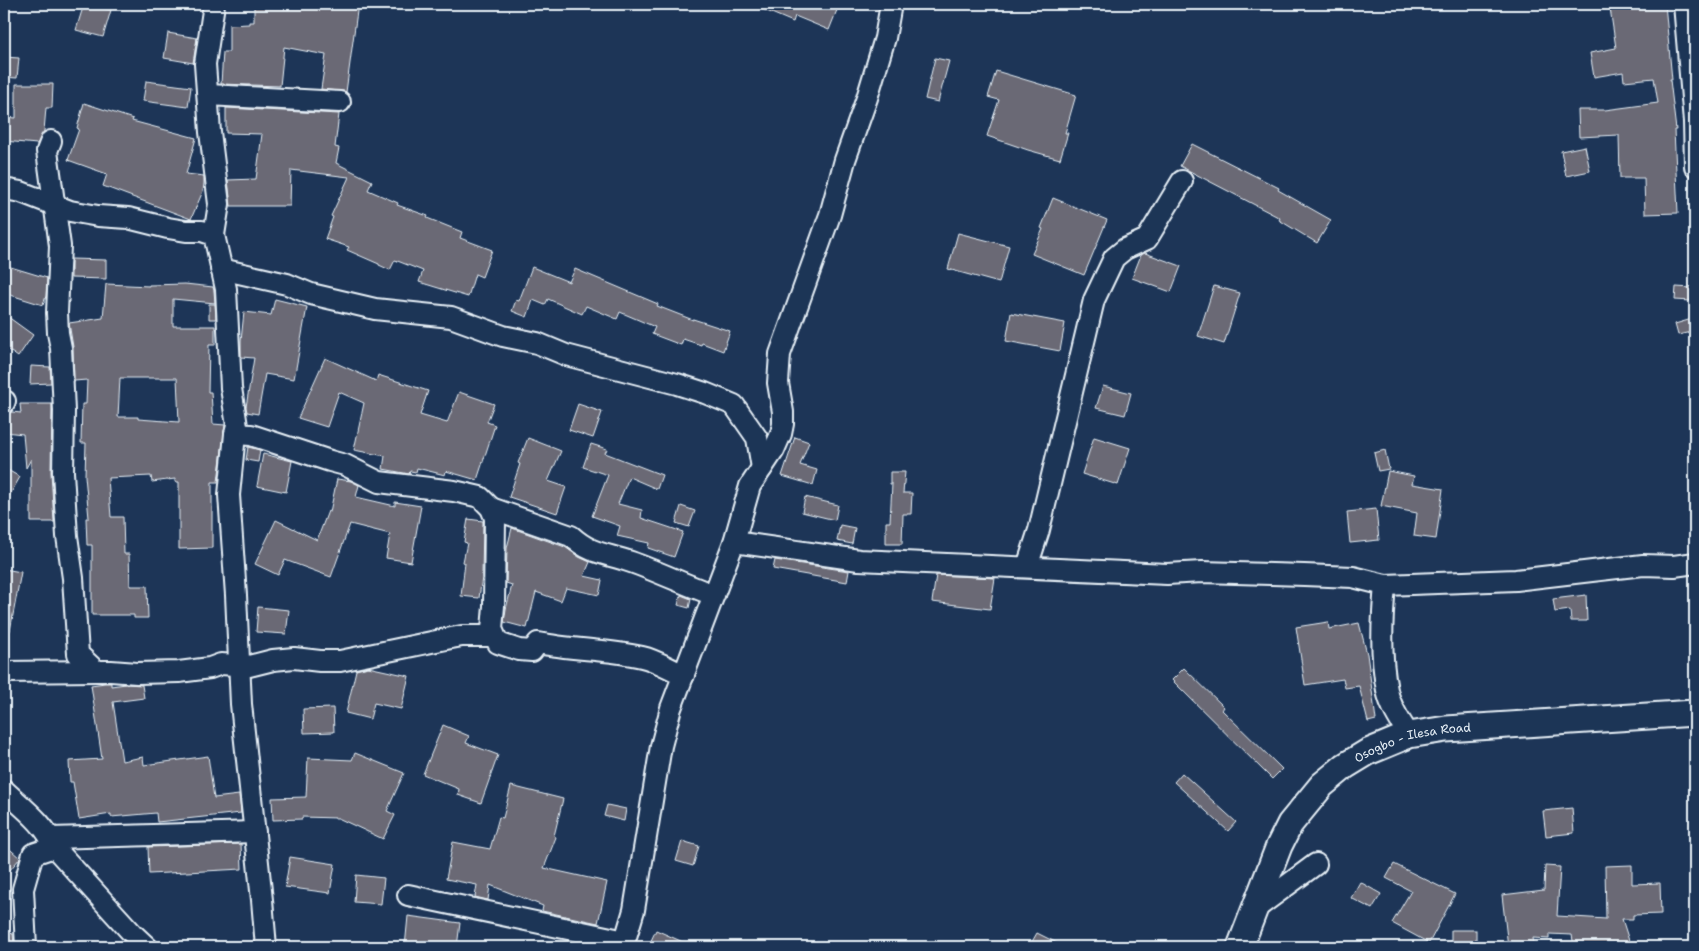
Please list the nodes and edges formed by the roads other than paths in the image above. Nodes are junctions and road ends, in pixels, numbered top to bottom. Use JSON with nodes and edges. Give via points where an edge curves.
{"nodes":[{"id":1,"x":214,"y":4,"type":"edge"},
{"id":2,"x":891,"y":4,"type":"edge"},
{"id":3,"x":1684,"y":4,"type":"edge"},
{"id":4,"x":208,"y":95,"type":"junction"},
{"id":5,"x":340,"y":102,"type":"dead end"},
{"id":6,"x":52,"y":141,"type":"dead end"},
{"id":7,"x":1695,"y":166,"type":"edge"},
{"id":8,"x":1182,"y":181,"type":"dead end"},
{"id":9,"x":4,"y":189,"type":"edge"},
{"id":10,"x":55,"y":204,"type":"junction"},
{"id":11,"x":214,"y":235,"type":"junction"},
{"id":12,"x":221,"y":268,"type":"junction"},
{"id":13,"x":235,"y":434,"type":"junction"},
{"id":14,"x":762,"y":468,"type":"junction"},
{"id":15,"x":492,"y":508,"type":"junction"},
{"id":16,"x":734,"y":542,"type":"junction"},
{"id":17,"x":1695,"y":563,"type":"edge"},
{"id":18,"x":1027,"y":567,"type":"junction"},
{"id":19,"x":1385,"y":584,"type":"junction"},
{"id":20,"x":714,"y":595,"type":"junction"},
{"id":21,"x":494,"y":636,"type":"junction"},
{"id":22,"x":239,"y":665,"type":"junction"},
{"id":23,"x":96,"y":671,"type":"junction"},
{"id":24,"x":4,"y":672,"type":"edge"},
{"id":25,"x":684,"y":675,"type":"junction"},
{"id":26,"x":1695,"y":713,"type":"edge"},
{"id":27,"x":1409,"y":735,"type":"junction"},
{"id":28,"x":4,"y":790,"type":"edge"},
{"id":29,"x":255,"y":832,"type":"junction"},
{"id":30,"x":53,"y":842,"type":"junction"},
{"id":31,"x":1316,"y":864,"type":"dead end"},
{"id":32,"x":408,"y":895,"type":"dead end"},
{"id":33,"x":1255,"y":909,"type":"junction"},
{"id":34,"x":624,"y":944,"type":"edge"},
{"id":35,"x":26,"y":947,"type":"edge"},
{"id":36,"x":147,"y":947,"type":"edge"},
{"id":37,"x":266,"y":947,"type":"edge"},
{"id":38,"x":1240,"y":947,"type":"edge"}],
"edges":[{"from":1,"to":4,"type":"street","via":[[205,64]]},
{"from":2,"to":14,"type":"street","via":[[885,38],[830,215],[780,354],[778,384],[783,424],[774,450]]},
{"from":3,"to":7,"type":"street"},
{"from":4,"to":5,"type":"street"},
{"from":4,"to":11,"type":"street","via":[[219,204]]},
{"from":6,"to":10,"type":"street","via":[[48,151]]},
{"from":8,"to":18,"type":"street","via":[[1147,239],[1114,258],[1094,300],[1039,530]]},
{"from":9,"to":10,"type":"street"},
{"from":10,"to":11,"type":"street","via":[[98,216],[128,218]]},
{"from":10,"to":23,"type":"street","via":[[60,246],[57,313],[64,411],[63,472],[76,639],[78,654]]},
{"from":11,"to":12,"type":"street"},
{"from":12,"to":13,"type":"street","via":[[226,289],[230,373],[238,426]]},
{"from":12,"to":14,"type":"street","via":[[287,284],[310,294],[375,308],[450,317],[566,355],[678,384],[734,405],[757,438]]},
{"from":13,"to":15,"type":"street","via":[[252,435],[345,465],[379,482],[480,497]]},
{"from":13,"to":22,"type":"street","via":[[229,495]]},
{"from":14,"to":16,"type":"street","via":[[750,486]]},
{"from":15,"to":20,"type":"street","via":[[571,536],[595,553],[630,562]]},
{"from":15,"to":21,"type":"street","via":[[495,518]]},
{"from":16,"to":18,"type":"street","via":[[859,560]]},
{"from":16,"to":20,"type":"street"},
{"from":17,"to":19,"type":"street","via":[[1643,565],[1516,580]]},
{"from":18,"to":19,"type":"street","via":[[1167,574],[1304,574],[1353,577]]},
{"from":19,"to":27,"type":"street","via":[[1381,633],[1387,691]]},
{"from":20,"to":25,"type":"street"},
{"from":21,"to":22,"type":"street","via":[[462,636],[340,661],[294,658]]},
{"from":21,"to":25,"type":"street","via":[[498,643],[519,650],[532,650],[538,643],[644,657]]},
{"from":22,"to":23,"type":"street","via":[[220,664],[179,672]]},
{"from":22,"to":29,"type":"street"},
{"from":23,"to":24,"type":"street"},
{"from":25,"to":34,"type":"street","via":[[661,746],[636,901]]},
{"from":26,"to":27,"type":"main road","name":"Osogbo - Ilesa Road","via":[[1446,729]]},
{"from":27,"to":33,"type":"main road","name":"Osogbo - Ilesa Road","via":[[1368,752],[1322,785],[1290,824]]},
{"from":28,"to":30,"type":"street"},
{"from":29,"to":30,"type":"street"},
{"from":29,"to":37,"type":"street"},
{"from":30,"to":35,"type":"street","via":[[33,854],[23,889]]},
{"from":30,"to":36,"type":"street"},
{"from":31,"to":33,"type":"street"},
{"from":32,"to":34,"type":"street"},
{"from":33,"to":38,"type":"main road","name":"Osogbo - Ilesa Road"}]}
